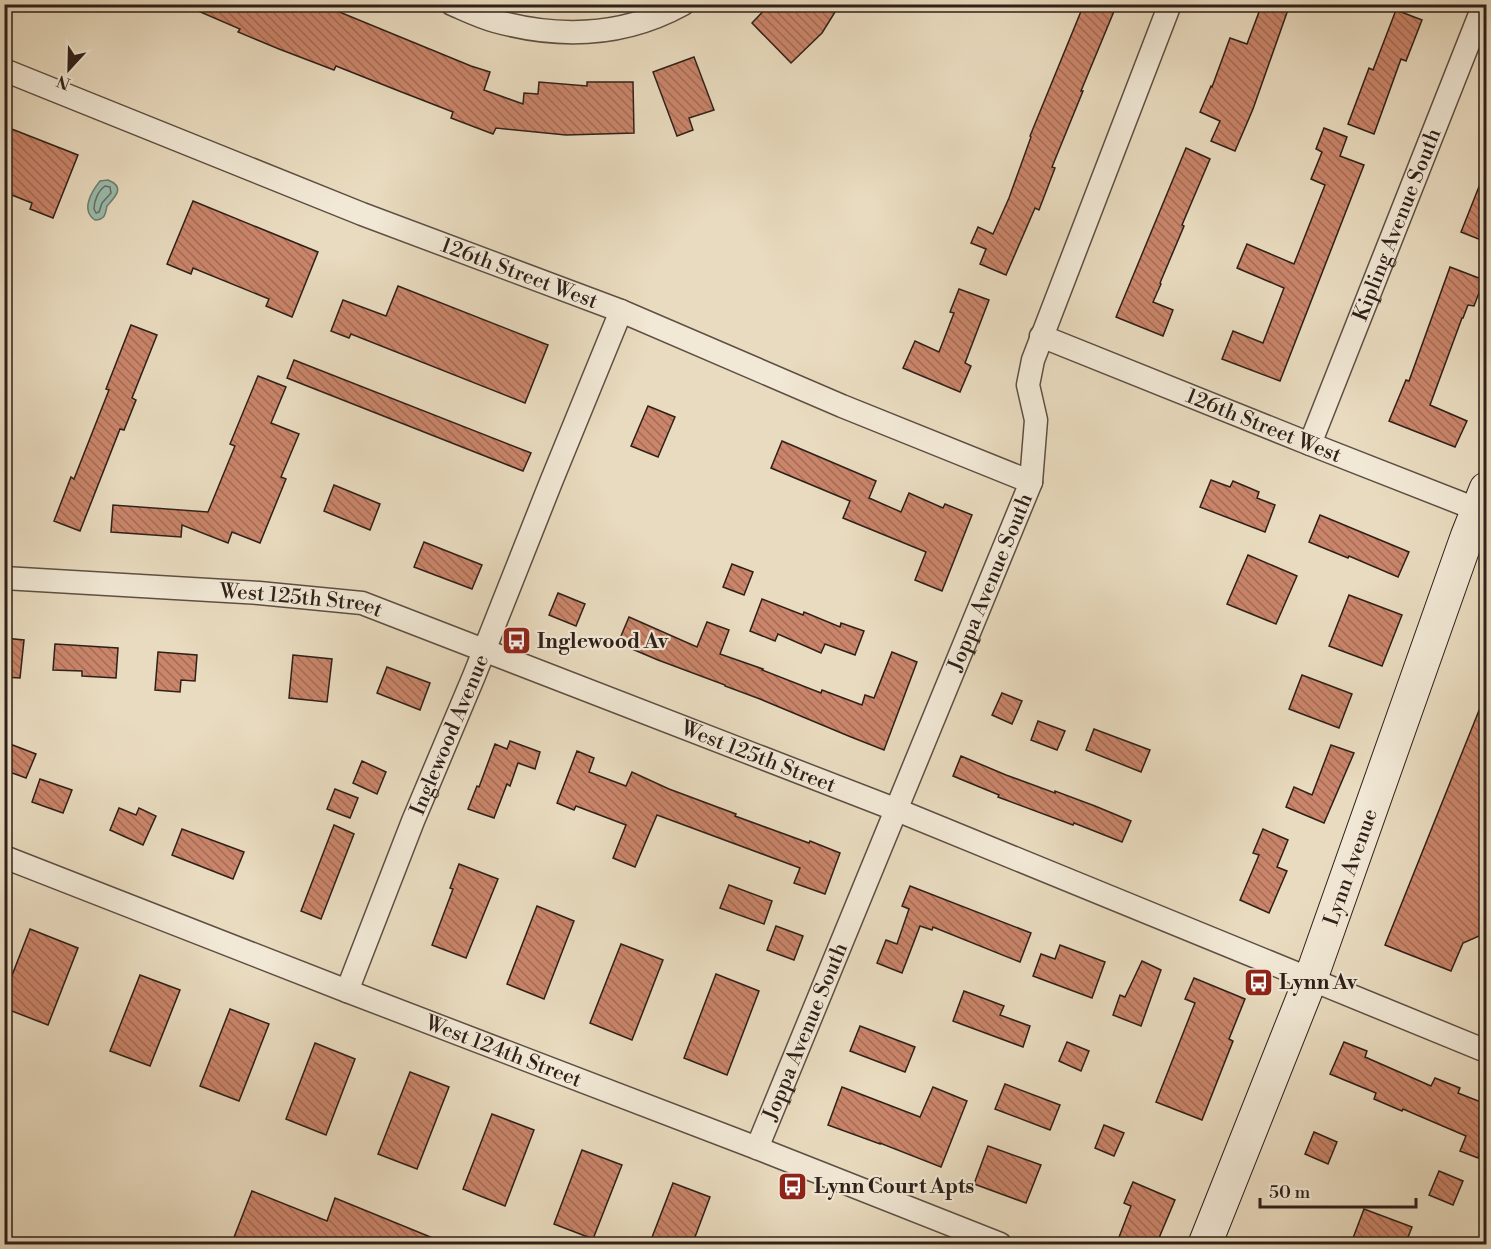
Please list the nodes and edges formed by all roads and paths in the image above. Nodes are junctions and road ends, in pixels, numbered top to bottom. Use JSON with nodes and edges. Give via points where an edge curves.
{"nodes":[{"id":1,"x":452,"y":4,"type":"edge"},
{"id":2,"x":683,"y":4,"type":"edge"},
{"id":3,"x":1170,"y":4,"type":"edge"},
{"id":4,"x":1484,"y":4,"type":"edge"},
{"id":5,"x":4,"y":70,"type":"edge"},
{"id":6,"x":621,"y":311,"type":"junction"},
{"id":7,"x":1041,"y":336,"type":"junction"},
{"id":8,"x":1310,"y":444,"type":"junction"},
{"id":9,"x":1031,"y":482,"type":"junction"},
{"id":10,"x":1484,"y":504,"type":"edge"},
{"id":11,"x":4,"y":579,"type":"edge"},
{"id":12,"x":484,"y":650,"type":"junction"},
{"id":13,"x":897,"y":810,"type":"junction"},
{"id":14,"x":4,"y":857,"type":"edge"},
{"id":15,"x":1311,"y":978,"type":"junction"},
{"id":16,"x":347,"y":991,"type":"junction"},
{"id":17,"x":1486,"y":1051,"type":"edge"},
{"id":18,"x":758,"y":1148,"type":"junction"},
{"id":19,"x":1000,"y":1245,"type":"edge"},
{"id":20,"x":1205,"y":1245,"type":"edge"}],
"edges":[{"from":1,"to":2,"type":"street","via":[[492,21],[568,33],[639,23]]},
{"from":3,"to":7,"type":"street","name":"Joppa Avenue South"},
{"from":4,"to":8,"type":"street","name":"Kipling Avenue South"},
{"from":5,"to":6,"type":"street","name":"126th Street West","via":[[362,214]]},
{"from":6,"to":9,"type":"street","name":"126th Street West"},
{"from":6,"to":12,"type":"street","name":"Inglewood Avenue"},
{"from":7,"to":8,"type":"street","name":"126th Street West"},
{"from":7,"to":9,"type":"street","name":"Joppa Avenue South","via":[[1028,385],[1036,420]]},
{"from":8,"to":10,"type":"street","name":"126th Street West"},
{"from":9,"to":13,"type":"street","name":"Joppa Avenue South"},
{"from":10,"to":15,"type":"main road","name":"Lynn Avenue","via":[[1467,537]]},
{"from":11,"to":12,"type":"street","name":"West 125th Street","via":[[259,593],[362,603]]},
{"from":12,"to":13,"type":"street","name":"West 125th Street"},
{"from":12,"to":16,"type":"street","name":"Inglewood Avenue"},
{"from":13,"to":15,"type":"street","name":"West 125th Street"},
{"from":13,"to":18,"type":"street","name":"Joppa Avenue South"},
{"from":14,"to":16,"type":"street","name":"West 124th Street"},
{"from":15,"to":17,"type":"street","name":"West 125th Street"},
{"from":15,"to":20,"type":"main road","name":"Lynn Avenue"},
{"from":16,"to":18,"type":"street","name":"West 124th Street"},
{"from":18,"to":19,"type":"street","name":"West 124th Street"}]}
